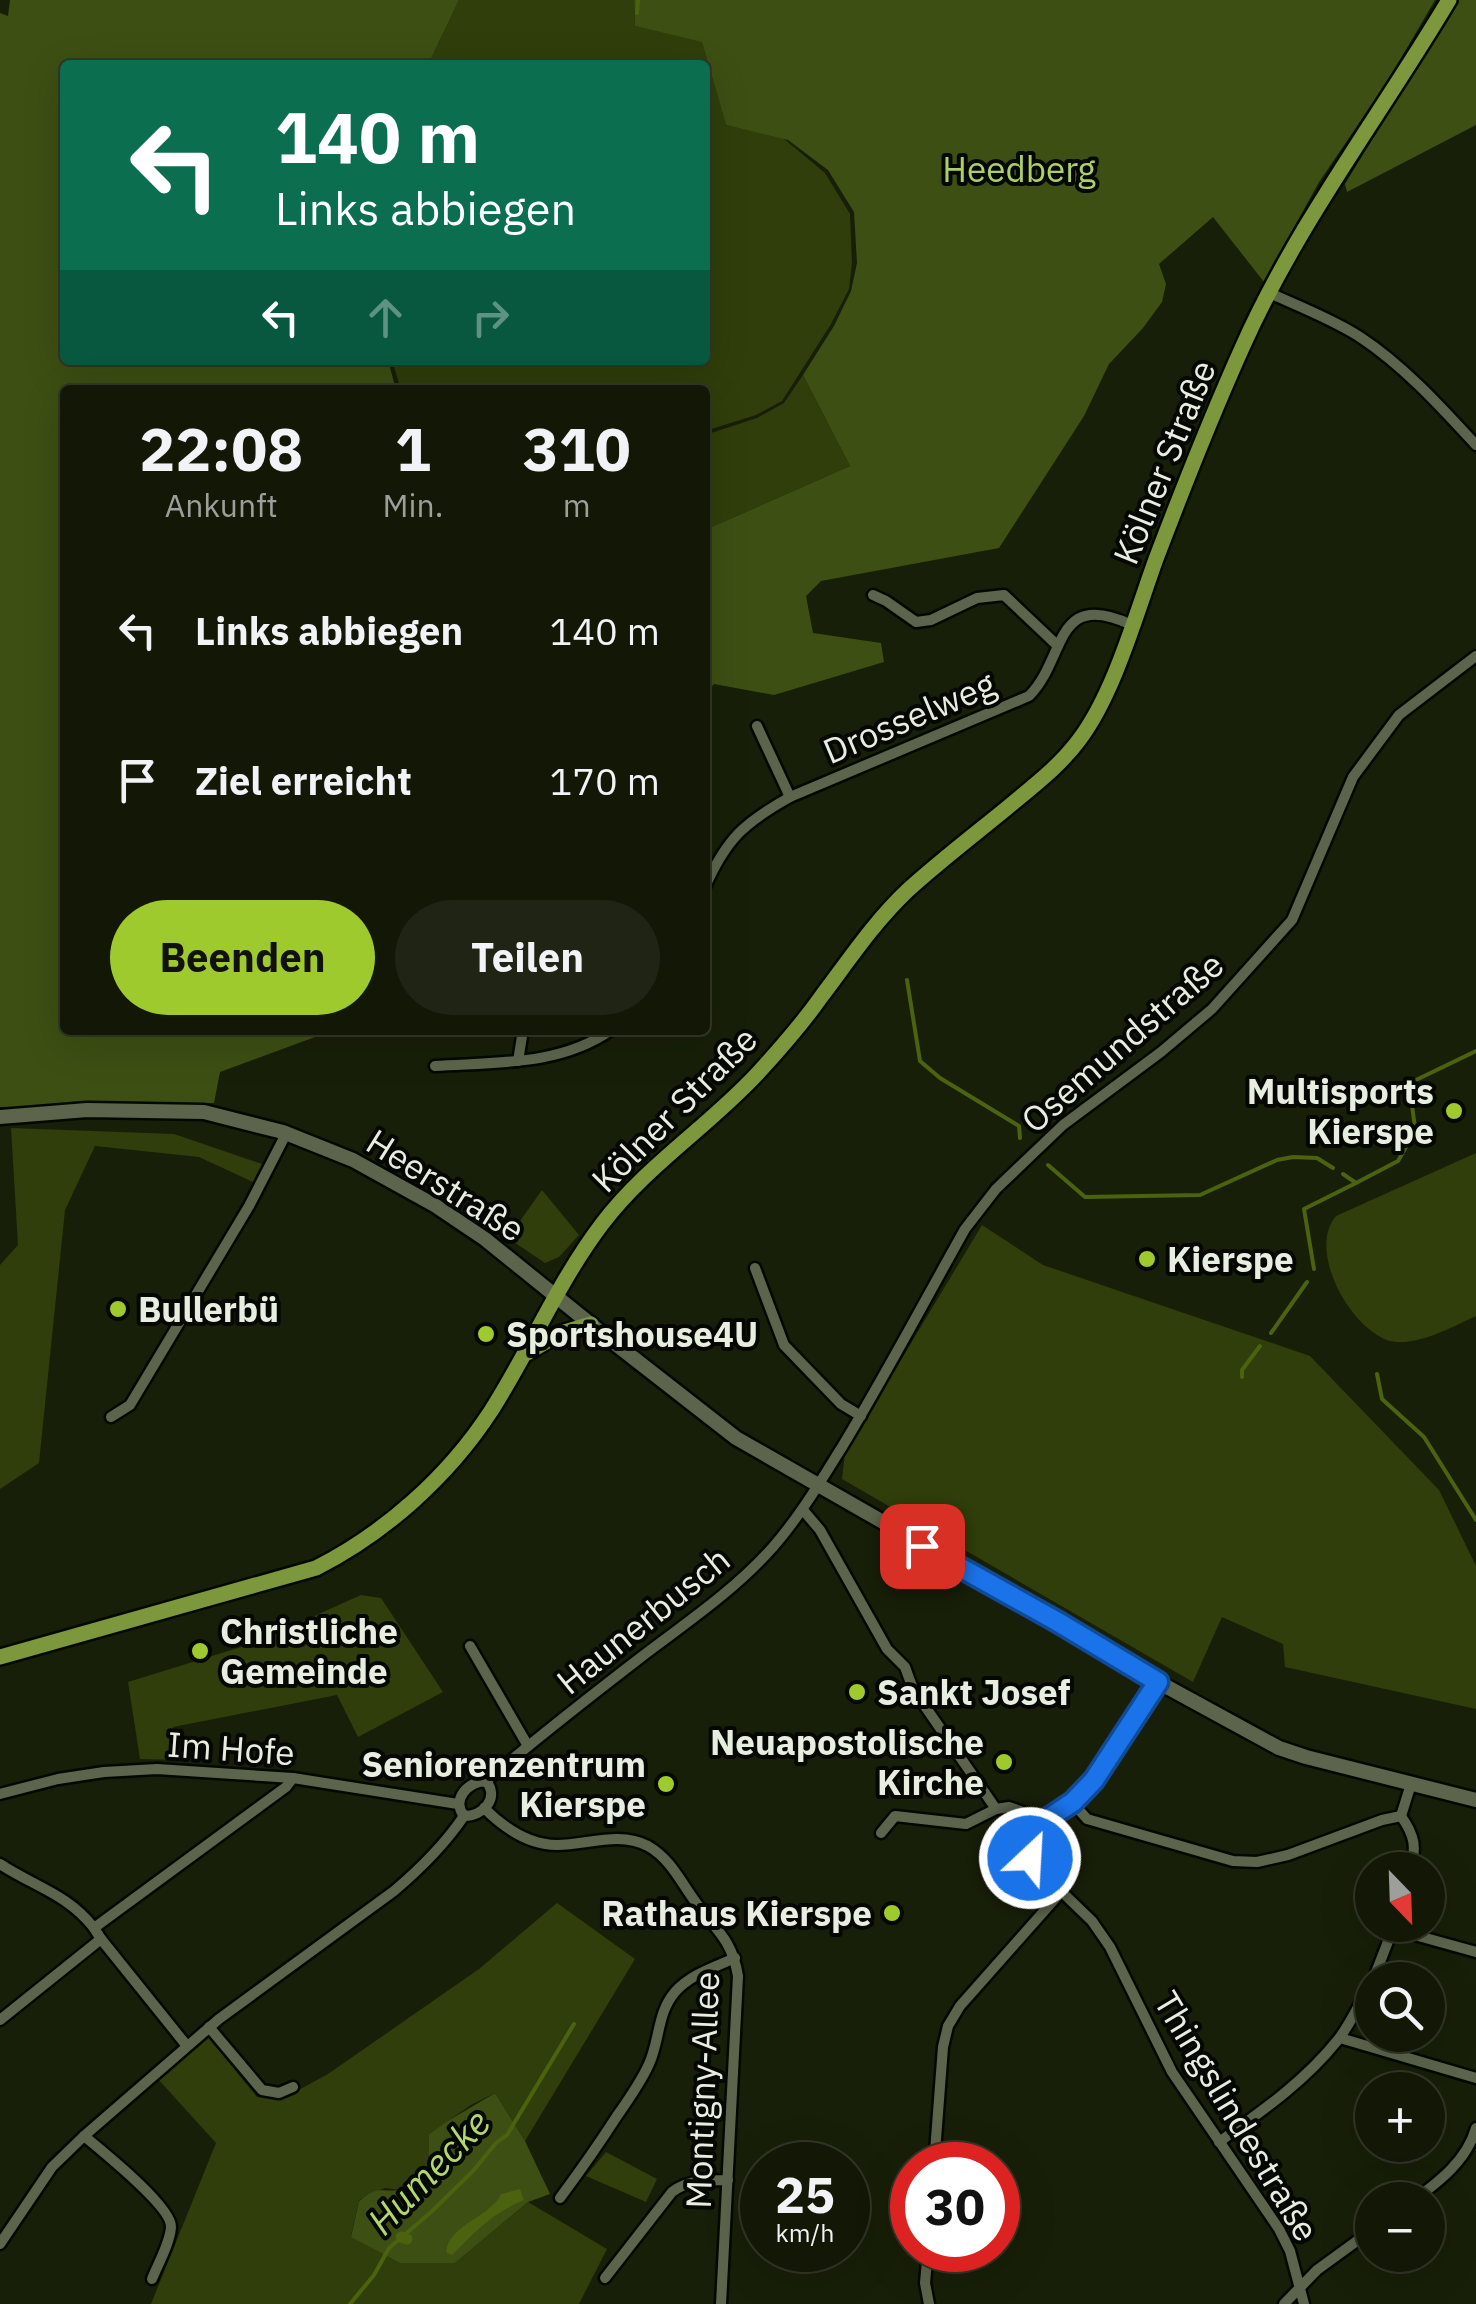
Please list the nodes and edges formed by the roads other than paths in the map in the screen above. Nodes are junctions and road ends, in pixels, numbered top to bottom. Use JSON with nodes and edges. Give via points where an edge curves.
{"nodes":[{"id":1,"x":1449,"y":0,"type":"edge"},
{"id":2,"x":1268,"y":292,"type":"junction"},
{"id":3,"x":1475,"y":443,"type":"edge"},
{"id":4,"x":873,"y":596,"type":"dead end"},
{"id":5,"x":1132,"y":625,"type":"junction"},
{"id":6,"x":1058,"y":646,"type":"junction"},
{"id":7,"x":1476,"y":656,"type":"edge"},
{"id":8,"x":757,"y":726,"type":"dead end"},
{"id":9,"x":790,"y":797,"type":"junction"},
{"id":10,"x":710,"y":852,"type":"edge"},
{"id":11,"x":720,"y":855,"type":"junction"},
{"id":12,"x":710,"y":876,"type":"edge"},
{"id":13,"x":522,"y":1035,"type":"edge"},
{"id":14,"x":602,"y":1035,"type":"edge"},
{"id":15,"x":518,"y":1061,"type":"junction"},
{"id":16,"x":435,"y":1066,"type":"dead end"},
{"id":17,"x":0,"y":1117,"type":"edge"},
{"id":18,"x":286,"y":1134,"type":"junction"},
{"id":19,"x":754,"y":1268,"type":"dead end"},
{"id":20,"x":557,"y":1296,"type":"junction"},
{"id":21,"x":591,"y":1324,"type":"junction"},
{"id":22,"x":524,"y":1354,"type":"junction"},
{"id":23,"x":111,"y":1416,"type":"dead end"},
{"id":24,"x":860,"y":1416,"type":"junction"},
{"id":25,"x":818,"y":1486,"type":"junction"},
{"id":26,"x":804,"y":1510,"type":"junction"},
{"id":27,"x":470,"y":1646,"type":"dead end"},
{"id":28,"x":0,"y":1657,"type":"edge"},
{"id":29,"x":1158,"y":1682,"type":"junction"},
{"id":30,"x":528,"y":1746,"type":"junction"},
{"id":31,"x":293,"y":1778,"type":"junction"},
{"id":32,"x":486,"y":1781,"type":"junction"},
{"id":33,"x":1411,"y":1784,"type":"junction"},
{"id":34,"x":0,"y":1794,"type":"edge"},
{"id":35,"x":1476,"y":1800,"type":"edge"},
{"id":36,"x":1073,"y":1802,"type":"junction"},
{"id":37,"x":458,"y":1804,"type":"junction"},
{"id":38,"x":484,"y":1808,"type":"junction"},
{"id":39,"x":996,"y":1809,"type":"junction"},
{"id":40,"x":464,"y":1816,"type":"junction"},
{"id":41,"x":1402,"y":1816,"type":"junction"},
{"id":42,"x":1037,"y":1825,"type":"junction"},
{"id":43,"x":881,"y":1833,"type":"dead end"},
{"id":44,"x":1414,"y":1852,"type":"edge"},
{"id":45,"x":0,"y":1864,"type":"edge"},
{"id":46,"x":1061,"y":1892,"type":"junction"},
{"id":47,"x":98,"y":1934,"type":"junction"},
{"id":48,"x":1443,"y":1942,"type":"edge"},
{"id":49,"x":1476,"y":1952,"type":"edge"},
{"id":50,"x":735,"y":1958,"type":"junction"},
{"id":51,"x":1355,"y":2012,"type":"edge"},
{"id":52,"x":0,"y":2020,"type":"edge"},
{"id":53,"x":208,"y":2028,"type":"junction"},
{"id":54,"x":1340,"y":2038,"type":"junction"},
{"id":55,"x":188,"y":2046,"type":"junction"},
{"id":56,"x":1476,"y":2078,"type":"edge"},
{"id":57,"x":293,"y":2087,"type":"dead end"},
{"id":58,"x":1476,"y":2128,"type":"edge"},
{"id":59,"x":84,"y":2136,"type":"junction"},
{"id":60,"x":936,"y":2142,"type":"edge"},
{"id":61,"x":1220,"y":2142,"type":"junction"},
{"id":62,"x":728,"y":2180,"type":"junction"},
{"id":63,"x":1436,"y":2182,"type":"edge"},
{"id":64,"x":560,"y":2198,"type":"dead end"},
{"id":65,"x":1355,"y":2243,"type":"edge"},
{"id":66,"x":0,"y":2244,"type":"edge"},
{"id":67,"x":927,"y":2272,"type":"edge"},
{"id":68,"x":606,"y":2278,"type":"dead end"},
{"id":69,"x":152,"y":2279,"type":"dead end"},
{"id":70,"x":1300,"y":2287,"type":"junction"},
{"id":71,"x":721,"y":2304,"type":"edge"},
{"id":72,"x":929,"y":2304,"type":"edge"},
{"id":73,"x":1284,"y":2304,"type":"edge"},
{"id":74,"x":1304,"y":2304,"type":"edge"}],
"edges":[{"from":1,"to":2,"type":"main road","name":"Kölner Straße"},
{"from":2,"to":3,"type":"street","via":[[1370,344]]},
{"from":2,"to":5,"type":"main road","name":"Kölner Straße","via":[[1202,440]]},
{"from":4,"to":6,"type":"street","via":[[916,622],[1004,595]]},
{"from":5,"to":6,"type":"street","name":"Drosselweg","via":[[1087,615],[1071,624]]},
{"from":5,"to":20,"type":"main road","name":"Kölner Straße","via":[[1081,738],[885,914],[760,1071],[625,1196]]},
{"from":6,"to":9,"type":"street","name":"Drosselweg","via":[[1030,696]]},
{"from":7,"to":24,"type":"street","name":"Osemundstraße","via":[[1389,726],[1353,777],[1292,920],[1228,994],[1063,1125],[996,1189],[965,1229]]},
{"from":8,"to":9,"type":"street"},
{"from":9,"to":11,"type":"street","name":"Drosselweg","via":[[756,816]]},
{"from":10,"to":11,"type":"street"},
{"from":11,"to":12,"type":"street","name":"Drosselweg"},
{"from":13,"to":15,"type":"street"},
{"from":14,"to":15,"type":"street","via":[[573,1050]]},
{"from":15,"to":16,"type":"street"},
{"from":17,"to":18,"type":"main road","name":"Heerstraße","via":[[204,1112]]},
{"from":18,"to":20,"type":"main road","name":"Heerstraße","via":[[352,1160],[436,1206]]},
{"from":18,"to":23,"type":"street","via":[[130,1405]]},
{"from":19,"to":24,"type":"street","via":[[784,1345]]},
{"from":20,"to":21,"type":"main road","name":"Heerstraße"},
{"from":20,"to":22,"type":"main road","name":"Kölner Straße"},
{"from":21,"to":22,"type":"main road"},
{"from":21,"to":25,"type":"main road","name":"Heerstraße","via":[[736,1438]]},
{"from":22,"to":28,"type":"main road","name":"Kölner Straße","via":[[448,1467],[337,1558]]},
{"from":24,"to":25,"type":"street","name":"Osemundstraße"},
{"from":25,"to":26,"type":"street","name":"Haunerbusch"},
{"from":25,"to":29,"type":"main road","name":"Heerstraße"},
{"from":26,"to":30,"type":"street","name":"Haunerbusch","via":[[739,1581]]},
{"from":26,"to":39,"type":"street","via":[[887,1649],[905,1666],[913,1689]]},
{"from":27,"to":30,"type":"street"},
{"from":29,"to":33,"type":"main road","name":"Heerstraße","via":[[1279,1748]]},
{"from":29,"to":36,"type":"street"},
{"from":30,"to":32,"type":"street","name":"Haunerbusch"},
{"from":31,"to":34,"type":"street","name":"Im Hofe","via":[[157,1769],[58,1779]]},
{"from":31,"to":37,"type":"street","name":"Im Hofe"},
{"from":31,"to":47,"type":"street"},
{"from":32,"to":37,"type":"street","via":[[469,1787]]},
{"from":32,"to":38,"type":"street","via":[[492,1794]]},
{"from":33,"to":35,"type":"main road","name":"Heerstraße"},
{"from":33,"to":41,"type":"street"},
{"from":36,"to":41,"type":"street","via":[[1087,1818],[1233,1861],[1288,1854]]},
{"from":36,"to":42,"type":"street"},
{"from":37,"to":40,"type":"street"},
{"from":38,"to":40,"type":"street"},
{"from":38,"to":50,"type":"street","name":"Montigny-Allee","via":[[539,1843],[632,1840],[646,1846],[665,1858]]},
{"from":39,"to":42,"type":"street","via":[[1019,1808]]},
{"from":39,"to":43,"type":"street","via":[[966,1824],[895,1816]]},
{"from":40,"to":53,"type":"street","via":[[394,1891]]},
{"from":41,"to":44,"type":"street"},
{"from":42,"to":46,"type":"street","name":"Thingslindestraße","via":[[1028,1836],[1030,1858]]},
{"from":45,"to":47,"type":"street","via":[[60,1897]]},
{"from":46,"to":60,"type":"street","via":[[948,2026]]},
{"from":46,"to":61,"type":"street","name":"Thingslindestraße","via":[[1110,1947],[1172,2072]]},
{"from":47,"to":52,"type":"street"},
{"from":47,"to":55,"type":"street"},
{"from":48,"to":49,"type":"street"},
{"from":50,"to":62,"type":"street","name":"Montigny-Allee"},
{"from":50,"to":64,"type":"street","via":[[704,1971],[670,1998],[638,2085]]},
{"from":51,"to":54,"type":"street"},
{"from":53,"to":55,"type":"street"},
{"from":53,"to":57,"type":"street","via":[[262,2090]]},
{"from":54,"to":56,"type":"street"},
{"from":54,"to":61,"type":"street","via":[[1288,2092]]},
{"from":55,"to":59,"type":"street"},
{"from":58,"to":63,"type":"street","via":[[1463,2157]]},
{"from":59,"to":66,"type":"street","via":[[52,2167]]},
{"from":59,"to":69,"type":"street","via":[[170,2218],[172,2229]]},
{"from":61,"to":70,"type":"street","name":"Thingslindestraße","via":[[1279,2229]]},
{"from":62,"to":68,"type":"street","via":[[692,2181],[672,2192]]},
{"from":62,"to":71,"type":"street","name":"Montigny-Allee"},
{"from":65,"to":70,"type":"street"},
{"from":67,"to":72,"type":"street"},
{"from":70,"to":73,"type":"street"},
{"from":70,"to":74,"type":"street","name":"Thingslindestraße"}]}
